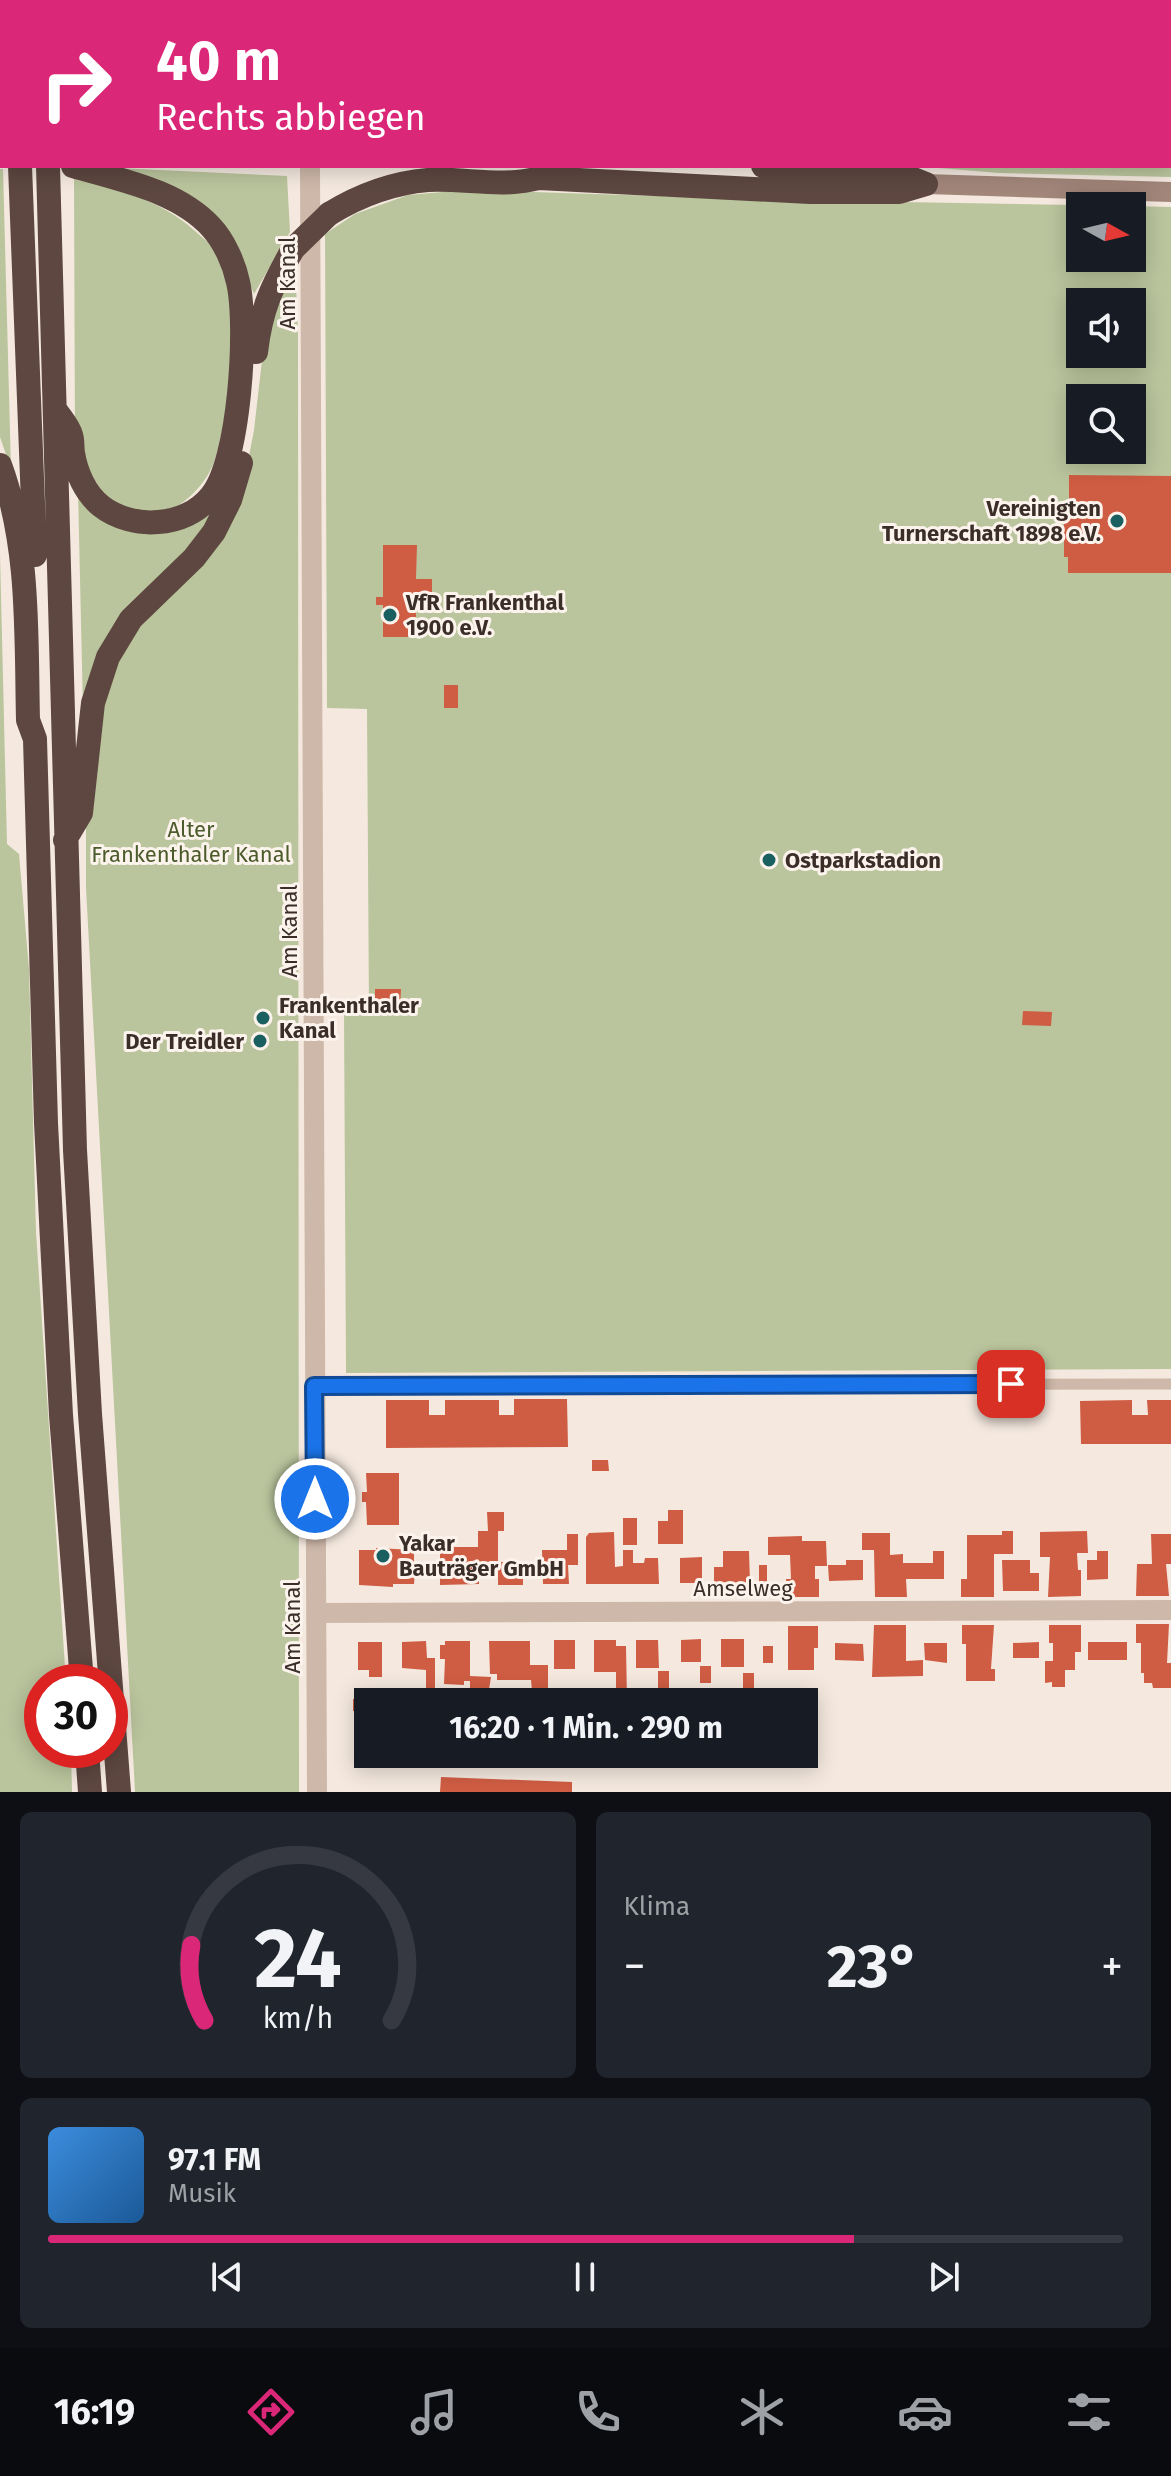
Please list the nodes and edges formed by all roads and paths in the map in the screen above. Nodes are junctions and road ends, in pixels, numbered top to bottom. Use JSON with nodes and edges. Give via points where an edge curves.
{"nodes":[{"id":1,"x":20,"y":168,"type":"edge"},
{"id":2,"x":48,"y":168,"type":"edge"},
{"id":3,"x":80,"y":168,"type":"edge"},
{"id":4,"x":310,"y":168,"type":"edge"},
{"id":5,"x":486,"y":168,"type":"edge"},
{"id":6,"x":802,"y":168,"type":"edge"},
{"id":7,"x":539,"y":178,"type":"junction"},
{"id":8,"x":926,"y":184,"type":"junction"},
{"id":9,"x":1171,"y":192,"type":"edge"},
{"id":10,"x":54,"y":406,"type":"junction"},
{"id":11,"x":0,"y":465,"type":"edge"},
{"id":12,"x":35,"y":739,"type":"junction"},
{"id":13,"x":65,"y":840,"type":"junction"},
{"id":14,"x":1171,"y":1384,"type":"edge"},
{"id":15,"x":311,"y":1386,"type":"junction"},
{"id":16,"x":1171,"y":1610,"type":"edge"},
{"id":17,"x":316,"y":1613,"type":"junction"},
{"id":18,"x":81,"y":1664,"type":"edge"},
{"id":19,"x":88,"y":1768,"type":"edge"},
{"id":20,"x":90,"y":1792,"type":"edge"},
{"id":21,"x":119,"y":1792,"type":"edge"},
{"id":22,"x":317,"y":1792,"type":"edge"}],
"edges":[{"from":1,"to":12,"type":"highway","via":[[41,719]]},
{"from":2,"to":10,"type":"highway"},
{"from":3,"to":10,"type":"highway","via":[[147,188],[181,205],[211,227],[226,250],[238,280],[243,323],[227,465],[213,495],[196,510],[172,521],[124,518],[100,505],[80,481],[71,434]]},
{"from":4,"to":15,"type":"street","name":"Am Kanal"},
{"from":5,"to":7,"type":"highway","via":[[518,170]]},
{"from":6,"to":8,"type":"highway","via":[[899,173]]},
{"from":7,"to":8,"type":"highway","via":[[810,192],[899,192]]},
{"from":7,"to":13,"type":"highway","bridge":true,"via":[[517,184],[429,180],[380,188],[329,214],[293,249],[270,290],[258,329],[247,438],[230,500],[194,558],[131,619],[108,657],[93,703],[81,813]]},
{"from":8,"to":9,"type":"main road"},
{"from":10,"to":13,"type":"highway"},
{"from":11,"to":12,"type":"highway","via":[[23,571],[28,720]]},
{"from":12,"to":18,"type":"highway","via":[[46,1123]]},
{"from":13,"to":21,"type":"highway","via":[[77,1197]]},
{"from":14,"to":15,"type":"lane"},
{"from":15,"to":17,"type":"street","name":"Am Kanal"},
{"from":16,"to":17,"type":"street","name":"Amselweg"},
{"from":17,"to":22,"type":"street","name":"Am Kanal"},
{"from":19,"to":20,"type":"highway"}]}
